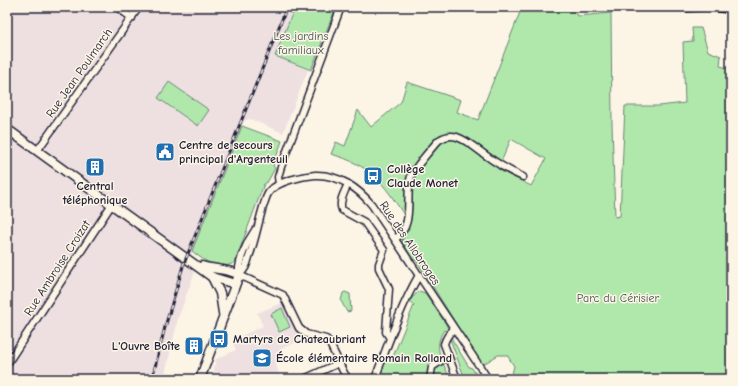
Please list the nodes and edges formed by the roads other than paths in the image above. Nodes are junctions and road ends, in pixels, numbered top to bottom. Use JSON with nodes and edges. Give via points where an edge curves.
{"nodes":[{"id":1,"x":117,"y":7,"type":"edge"},
{"id":2,"x":139,"y":7,"type":"edge"},
{"id":3,"x":341,"y":7,"type":"edge"},
{"id":4,"x":687,"y":8,"type":"dead end"},
{"id":5,"x":731,"y":10,"type":"edge"},
{"id":6,"x":132,"y":18,"type":"junction"},
{"id":7,"x":7,"y":129,"type":"edge"},
{"id":8,"x":37,"y":151,"type":"junction"},
{"id":9,"x":523,"y":177,"type":"dead end"},
{"id":10,"x":279,"y":184,"type":"junction"},
{"id":11,"x":348,"y":184,"type":"junction"},
{"id":12,"x":112,"y":204,"type":"junction"},
{"id":13,"x":395,"y":239,"type":"junction"},
{"id":14,"x":193,"y":263,"type":"junction"},
{"id":15,"x":239,"y":275,"type":"junction"},
{"id":16,"x":419,"y":276,"type":"junction"},
{"id":17,"x":212,"y":277,"type":"junction"},
{"id":18,"x":235,"y":284,"type":"junction"},
{"id":19,"x":224,"y":316,"type":"junction"},
{"id":20,"x":454,"y":329,"type":"junction"},
{"id":21,"x":390,"y":338,"type":"junction"},
{"id":22,"x":448,"y":356,"type":"junction"},
{"id":23,"x":339,"y":363,"type":"junction"},
{"id":24,"x":7,"y":364,"type":"edge"},
{"id":25,"x":200,"y":379,"type":"edge"},
{"id":26,"x":304,"y":379,"type":"edge"},
{"id":27,"x":348,"y":379,"type":"edge"},
{"id":28,"x":375,"y":379,"type":"edge"},
{"id":29,"x":430,"y":379,"type":"edge"},
{"id":30,"x":457,"y":379,"type":"edge"},
{"id":31,"x":488,"y":379,"type":"edge"}],
"edges":[{"from":1,"to":6,"type":"street"},
{"from":2,"to":6,"type":"street","name":"Rue Jean Poulmarch"},
{"from":3,"to":10,"type":"street","via":[[281,167]]},
{"from":4,"to":5,"type":"street","via":[[711,7]]},
{"from":6,"to":8,"type":"street","name":"Rue Jean Poulmarch"},
{"from":7,"to":8,"type":"main road"},
{"from":8,"to":12,"type":"main road"},
{"from":9,"to":13,"type":"street","via":[[462,139],[453,136],[444,138],[436,143],[411,174],[408,216],[403,231]]},
{"from":10,"to":11,"type":"street","name":"Rue des Allobroges","via":[[322,175]]},
{"from":10,"to":15,"type":"street","via":[[269,192],[256,229],[239,264]]},
{"from":11,"to":13,"type":"street","name":"Rue des Allobroges","via":[[369,201]]},
{"from":11,"to":21,"type":"street","via":[[340,206],[342,210],[364,222],[384,250],[379,268],[389,289],[386,332]]},
{"from":12,"to":14,"type":"main road"},
{"from":12,"to":24,"type":"street","name":"Rue Ambroise Croizat"},
{"from":13,"to":16,"type":"street","name":"Rue des Allobroges"},
{"from":14,"to":15,"type":"main road","via":[[210,269],[228,270]]},
{"from":14,"to":17,"type":"main road"},
{"from":15,"to":18,"type":"main road"},
{"from":15,"to":23,"type":"street","via":[[283,295],[299,328],[306,334],[329,342]]},
{"from":16,"to":20,"type":"street","name":"Rue des Allobroges"},
{"from":16,"to":21,"type":"street"},
{"from":17,"to":18,"type":"main road"},
{"from":17,"to":19,"type":"main road","via":[[220,293]]},
{"from":18,"to":19,"type":"main road"},
{"from":19,"to":25,"type":"main road"},
{"from":20,"to":22,"type":"street","via":[[445,339]]},
{"from":20,"to":31,"type":"street","name":"Rue des Allobroges"},
{"from":21,"to":28,"type":"street"},
{"from":22,"to":29,"type":"street","via":[[432,367]]},
{"from":22,"to":30,"type":"street"},
{"from":23,"to":26,"type":"street"},
{"from":23,"to":27,"type":"street"}]}
